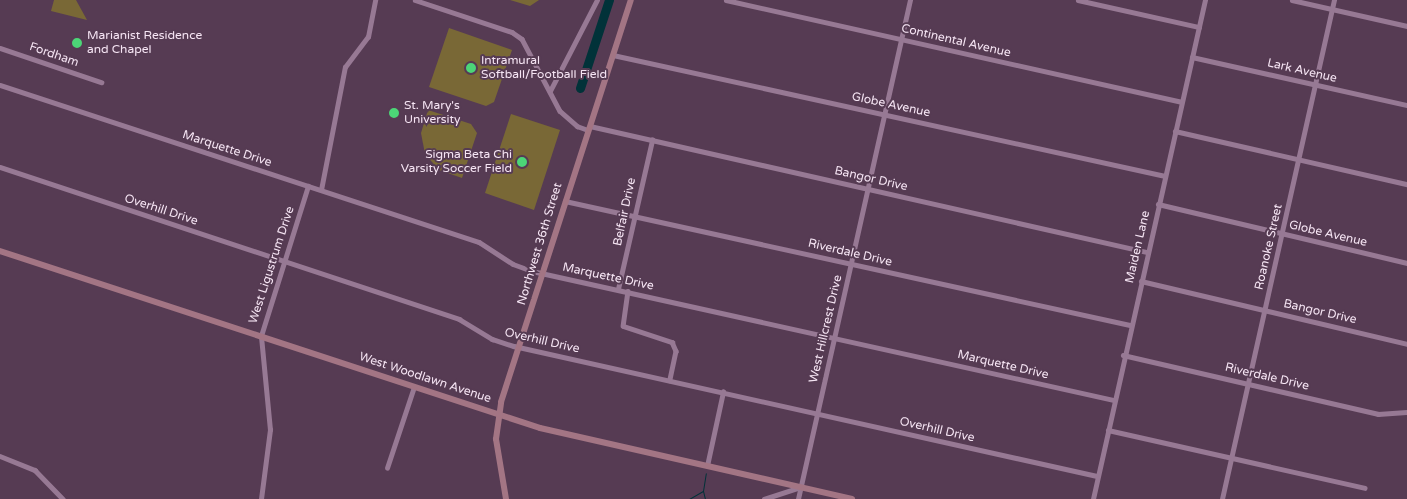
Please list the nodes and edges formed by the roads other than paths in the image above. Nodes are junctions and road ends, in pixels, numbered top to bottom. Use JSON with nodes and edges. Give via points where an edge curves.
{"nodes":[{"id":1,"x":375,"y":0,"type":"edge"},
{"id":2,"x":415,"y":0,"type":"edge"},
{"id":3,"x":596,"y":0,"type":"edge"},
{"id":4,"x":631,"y":0,"type":"edge"},
{"id":5,"x":726,"y":0,"type":"edge"},
{"id":6,"x":910,"y":0,"type":"edge"},
{"id":7,"x":1078,"y":0,"type":"edge"},
{"id":8,"x":1205,"y":0,"type":"edge"},
{"id":9,"x":1292,"y":0,"type":"edge"},
{"id":10,"x":1334,"y":0,"type":"edge"},
{"id":11,"x":1332,"y":9,"type":"junction"},
{"id":12,"x":1407,"y":26,"type":"edge"},
{"id":13,"x":1199,"y":27,"type":"junction"},
{"id":14,"x":902,"y":40,"type":"junction"},
{"id":15,"x":0,"y":48,"type":"edge"},
{"id":16,"x":613,"y":55,"type":"junction"},
{"id":17,"x":1192,"y":57,"type":"junction"},
{"id":18,"x":101,"y":82,"type":"dead end"},
{"id":19,"x":0,"y":85,"type":"edge"},
{"id":20,"x":1315,"y":85,"type":"junction"},
{"id":21,"x":550,"y":91,"type":"junction"},
{"id":22,"x":1181,"y":102,"type":"junction"},
{"id":23,"x":1407,"y":105,"type":"edge"},
{"id":24,"x":885,"y":114,"type":"junction"},
{"id":25,"x":589,"y":128,"type":"junction"},
{"id":26,"x":1175,"y":132,"type":"junction"},
{"id":27,"x":652,"y":140,"type":"junction"},
{"id":28,"x":1299,"y":160,"type":"junction"},
{"id":29,"x":0,"y":167,"type":"edge"},
{"id":30,"x":1165,"y":176,"type":"junction"},
{"id":31,"x":1407,"y":184,"type":"edge"},
{"id":32,"x":308,"y":186,"type":"junction"},
{"id":33,"x":868,"y":189,"type":"junction"},
{"id":34,"x":321,"y":190,"type":"junction"},
{"id":35,"x":565,"y":201,"type":"junction"},
{"id":36,"x":1158,"y":204,"type":"junction"},
{"id":37,"x":634,"y":215,"type":"junction"},
{"id":38,"x":1282,"y":234,"type":"junction"},
{"id":39,"x":0,"y":250,"type":"edge"},
{"id":40,"x":1147,"y":252,"type":"junction"},
{"id":41,"x":284,"y":260,"type":"junction"},
{"id":42,"x":1407,"y":262,"type":"edge"},
{"id":43,"x":851,"y":264,"type":"junction"},
{"id":44,"x":543,"y":274,"type":"junction"},
{"id":45,"x":1140,"y":281,"type":"junction"},
{"id":46,"x":618,"y":289,"type":"junction"},
{"id":47,"x":628,"y":291,"type":"junction"},
{"id":48,"x":1265,"y":309,"type":"junction"},
{"id":49,"x":1130,"y":325,"type":"junction"},
{"id":50,"x":261,"y":336,"type":"junction"},
{"id":51,"x":833,"y":338,"type":"junction"},
{"id":52,"x":1407,"y":344,"type":"edge"},
{"id":53,"x":519,"y":347,"type":"junction"},
{"id":54,"x":1124,"y":355,"type":"junction"},
{"id":55,"x":670,"y":380,"type":"junction"},
{"id":56,"x":1249,"y":383,"type":"junction"},
{"id":57,"x":414,"y":387,"type":"junction"},
{"id":58,"x":723,"y":392,"type":"junction"},
{"id":59,"x":1114,"y":400,"type":"junction"},
{"id":60,"x":1407,"y":412,"type":"edge"},
{"id":61,"x":818,"y":413,"type":"junction"},
{"id":62,"x":498,"y":414,"type":"junction"},
{"id":63,"x":1108,"y":430,"type":"junction"},
{"id":64,"x":0,"y":456,"type":"edge"},
{"id":65,"x":1232,"y":458,"type":"junction"},
{"id":66,"x":707,"y":466,"type":"junction"},
{"id":67,"x":387,"y":468,"type":"dead end"},
{"id":68,"x":1097,"y":476,"type":"junction"},
{"id":69,"x":800,"y":487,"type":"junction"},
{"id":70,"x":1365,"y":488,"type":"dead end"},
{"id":71,"x":63,"y":499,"type":"edge"},
{"id":72,"x":262,"y":499,"type":"edge"},
{"id":73,"x":506,"y":499,"type":"edge"},
{"id":74,"x":764,"y":499,"type":"edge"},
{"id":75,"x":798,"y":499,"type":"edge"},
{"id":76,"x":852,"y":499,"type":"edge"},
{"id":77,"x":1093,"y":499,"type":"edge"},
{"id":78,"x":1222,"y":499,"type":"edge"}],
"edges":[{"from":1,"to":34,"type":"street","via":[[368,37],[345,66]]},
{"from":2,"to":21,"type":"street","name":"Bangor Drive","via":[[512,32],[529,48]]},
{"from":3,"to":21,"type":"street"},
{"from":4,"to":16,"type":"street","name":"Northwest 36th Street"},
{"from":5,"to":14,"type":"street","name":"Continental Avenue"},
{"from":6,"to":14,"type":"street","name":"West Hillcrest Drive"},
{"from":7,"to":13,"type":"street"},
{"from":8,"to":13,"type":"street","name":"Maiden Lane"},
{"from":9,"to":11,"type":"street"},
{"from":10,"to":11,"type":"street","name":"Roanoke Street"},
{"from":11,"to":12,"type":"street"},
{"from":11,"to":20,"type":"street","name":"Roanoke Street"},
{"from":13,"to":17,"type":"street","name":"Maiden Lane"},
{"from":14,"to":22,"type":"street","name":"Continental Avenue"},
{"from":14,"to":24,"type":"street","name":"West Hillcrest Drive"},
{"from":15,"to":18,"type":"street","name":"Fordham"},
{"from":16,"to":24,"type":"street","name":"Globe Avenue"},
{"from":16,"to":25,"type":"street","name":"Northwest 36th Street"},
{"from":17,"to":20,"type":"street","name":"Lark Avenue"},
{"from":17,"to":22,"type":"street","name":"Maiden Lane"},
{"from":19,"to":32,"type":"street","name":"Marquette Drive"},
{"from":20,"to":23,"type":"street","name":"Lark Avenue"},
{"from":20,"to":28,"type":"street","name":"Roanoke Street"},
{"from":21,"to":25,"type":"street","name":"Bangor Drive","via":[[568,120]]},
{"from":22,"to":26,"type":"street","name":"Maiden Lane"},
{"from":24,"to":30,"type":"street","name":"Globe Avenue"},
{"from":24,"to":33,"type":"street","name":"West Hillcrest Drive"},
{"from":25,"to":27,"type":"street","name":"Bangor Drive"},
{"from":25,"to":35,"type":"street","name":"Northwest 36th Street"},
{"from":26,"to":28,"type":"street"},
{"from":26,"to":30,"type":"street","name":"Maiden Lane"},
{"from":27,"to":33,"type":"street","name":"Bangor Drive"},
{"from":27,"to":37,"type":"street","name":"Belfair Drive"},
{"from":28,"to":31,"type":"street"},
{"from":28,"to":38,"type":"street","name":"Roanoke Street"},
{"from":29,"to":41,"type":"street","name":"Overhill Drive"},
{"from":30,"to":36,"type":"street","name":"Maiden Lane"},
{"from":32,"to":34,"type":"street","name":"Marquette Drive"},
{"from":32,"to":41,"type":"street","name":"West Ligustrum Drive"},
{"from":33,"to":40,"type":"street","name":"Bangor Drive"},
{"from":33,"to":43,"type":"street","name":"West Hillcrest Drive"},
{"from":34,"to":44,"type":"street","name":"Marquette Drive","via":[[479,242],[513,264]]},
{"from":35,"to":37,"type":"street","name":"Riverdale Drive"},
{"from":35,"to":44,"type":"street","name":"Northwest 36th Street"},
{"from":36,"to":38,"type":"street","name":"Globe Avenue"},
{"from":36,"to":40,"type":"street","name":"Maiden Lane"},
{"from":37,"to":43,"type":"street","name":"Riverdale Drive"},
{"from":37,"to":46,"type":"street","name":"Belfair Drive"},
{"from":38,"to":42,"type":"street","name":"Globe Avenue"},
{"from":38,"to":48,"type":"street","name":"Roanoke Street"},
{"from":39,"to":50,"type":"street","name":"West Woodlawn Avenue"},
{"from":40,"to":45,"type":"street","name":"Maiden Lane"},
{"from":41,"to":50,"type":"street","name":"West Ligustrum Drive"},
{"from":41,"to":53,"type":"street","name":"Overhill Drive","via":[[459,319],[492,339]]},
{"from":43,"to":49,"type":"street","name":"Riverdale Drive"},
{"from":43,"to":51,"type":"street","name":"West Hillcrest Drive"},
{"from":44,"to":46,"type":"street","name":"Marquette Drive"},
{"from":44,"to":53,"type":"street","name":"Northwest 36th Street"},
{"from":45,"to":48,"type":"street","name":"Bangor Drive"},
{"from":45,"to":49,"type":"street","name":"Maiden Lane"},
{"from":46,"to":47,"type":"street","name":"Marquette Drive"},
{"from":47,"to":51,"type":"street","name":"Marquette Drive"},
{"from":47,"to":55,"type":"street","via":[[623,326],[672,342],[676,351]]},
{"from":48,"to":52,"type":"street","name":"Bangor Drive"},
{"from":48,"to":56,"type":"street","name":"Roanoke Street"},
{"from":49,"to":54,"type":"street","name":"Maiden Lane"},
{"from":50,"to":57,"type":"street","name":"West Woodlawn Avenue"},
{"from":50,"to":72,"type":"street","name":"West Ligustrum Drive","via":[[270,430]]},
{"from":51,"to":59,"type":"street","name":"Marquette Drive"},
{"from":51,"to":61,"type":"street","name":"West Hillcrest Drive"},
{"from":53,"to":55,"type":"street","name":"Overhill Drive"},
{"from":53,"to":62,"type":"street","name":"Northwest 36th Street"},
{"from":54,"to":56,"type":"street","name":"Riverdale Drive"},
{"from":54,"to":59,"type":"street","name":"Maiden Lane"},
{"from":55,"to":58,"type":"street","name":"Overhill Drive"},
{"from":56,"to":60,"type":"street","name":"Riverdale Drive","via":[[1378,414]]},
{"from":56,"to":65,"type":"street","name":"Roanoke Street"},
{"from":57,"to":62,"type":"street","name":"West Woodlawn Avenue"},
{"from":57,"to":67,"type":"street"},
{"from":58,"to":61,"type":"street","name":"Overhill Drive"},
{"from":58,"to":66,"type":"street"},
{"from":59,"to":63,"type":"street","name":"Maiden Lane"},
{"from":61,"to":68,"type":"street","name":"Overhill Drive"},
{"from":61,"to":69,"type":"street","name":"West Hillcrest Drive"},
{"from":62,"to":66,"type":"street","name":"West Woodlawn Avenue","via":[[550,431]]},
{"from":62,"to":73,"type":"street","name":"Northwest 36th Street","via":[[496,445]]},
{"from":63,"to":65,"type":"street"},
{"from":63,"to":68,"type":"street","name":"Maiden Lane"},
{"from":64,"to":71,"type":"street","via":[[35,470]]},
{"from":65,"to":70,"type":"street"},
{"from":65,"to":78,"type":"street","name":"Roanoke Street"},
{"from":66,"to":69,"type":"street","name":"West Woodlawn Avenue"},
{"from":68,"to":77,"type":"street","name":"Maiden Lane"},
{"from":69,"to":74,"type":"street"},
{"from":69,"to":75,"type":"street","name":"West Hillcrest Drive"},
{"from":69,"to":76,"type":"street","name":"West Woodlawn Avenue"}]}
